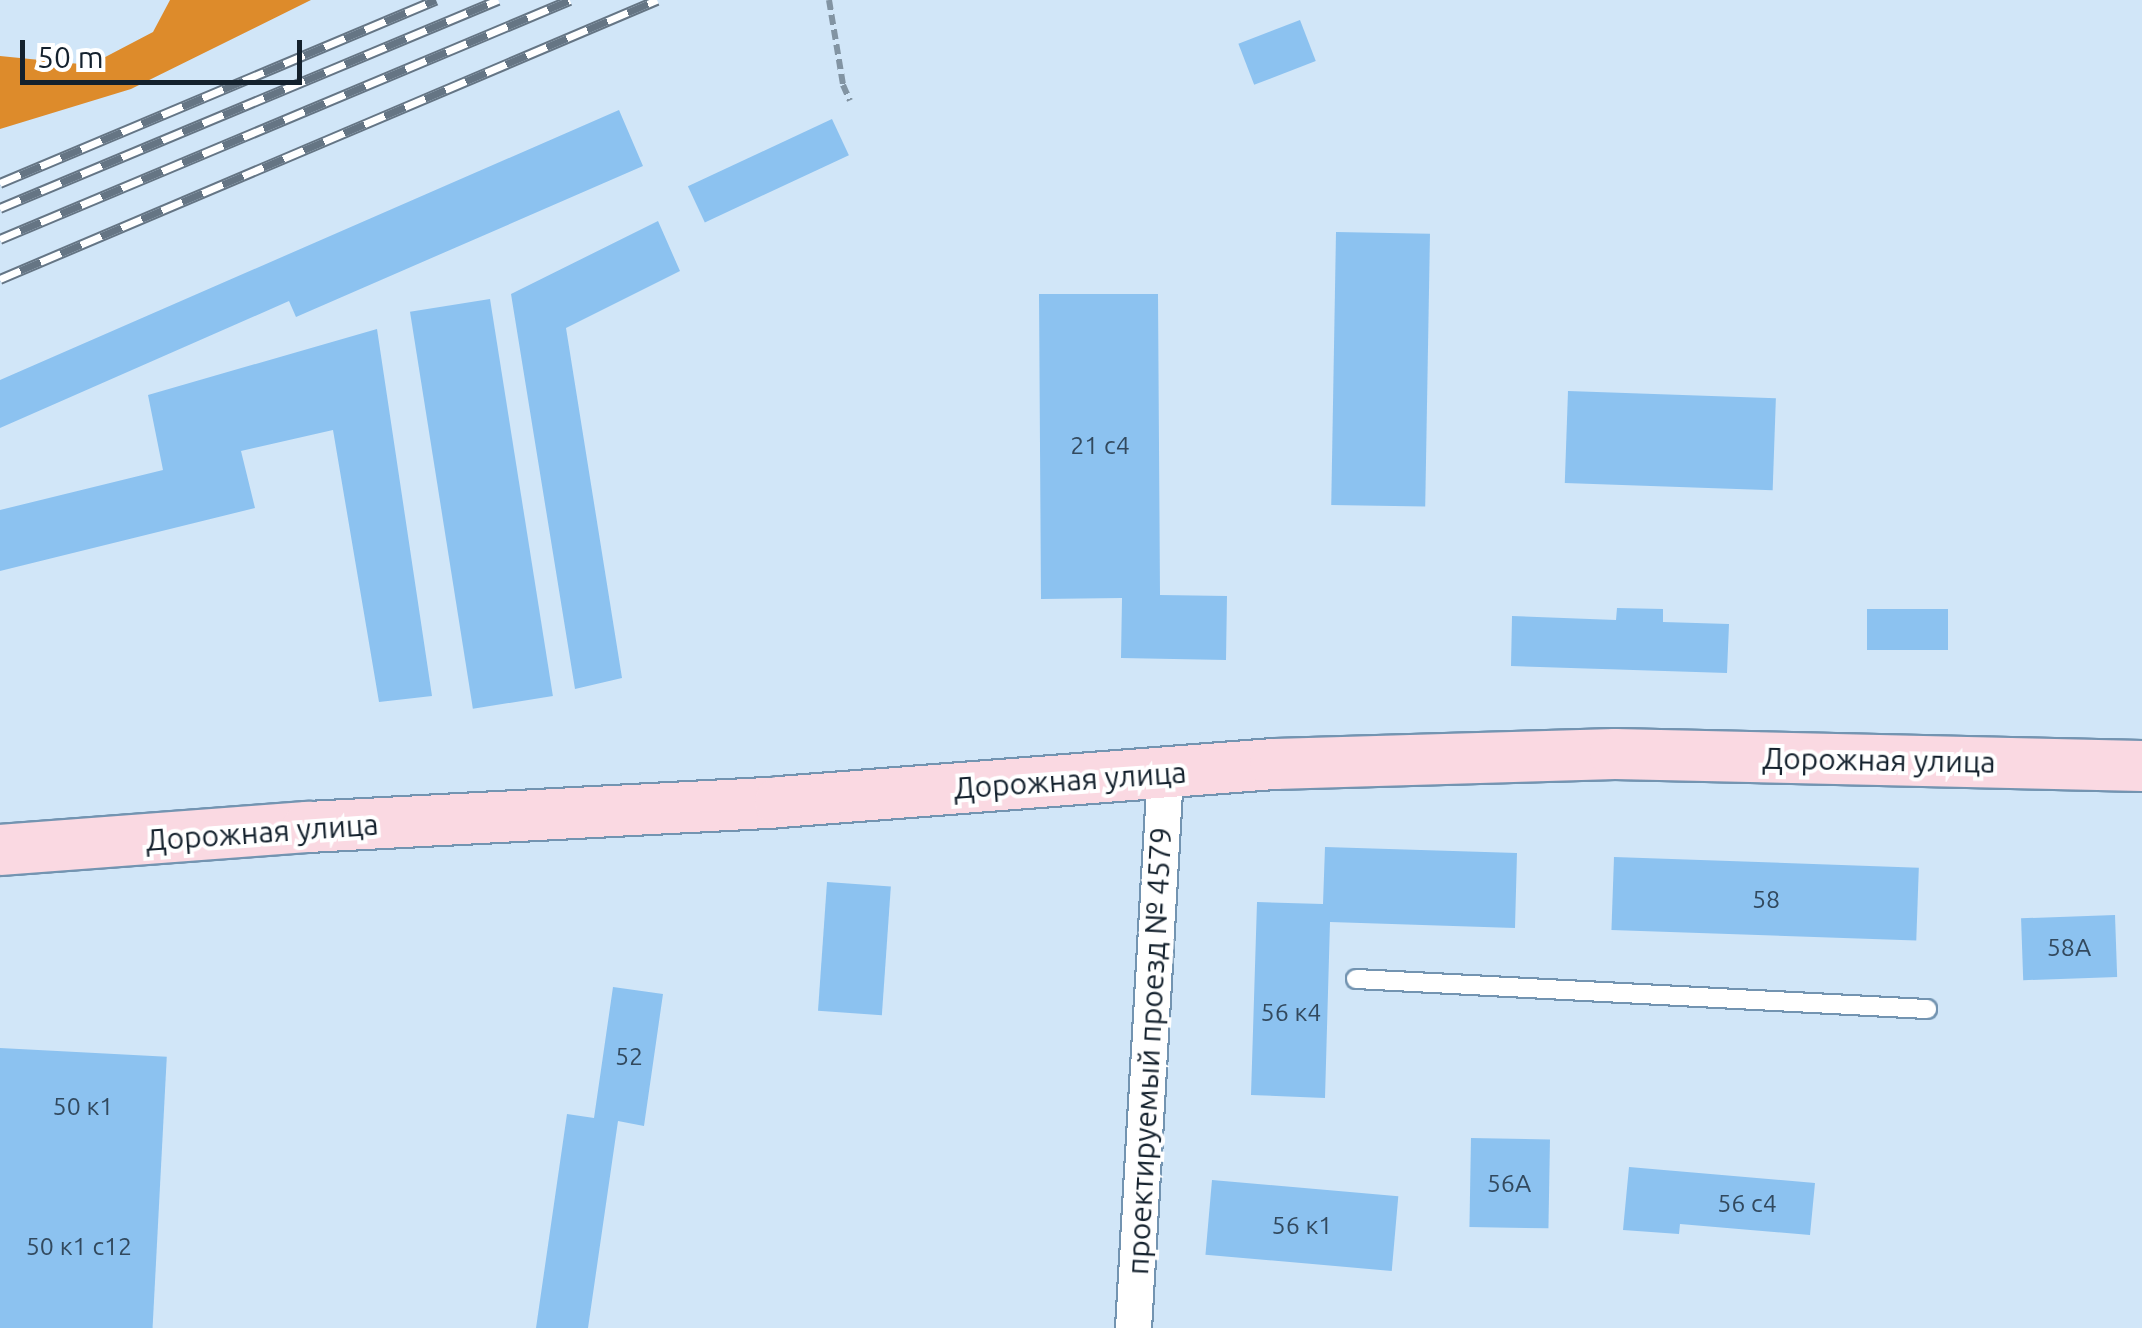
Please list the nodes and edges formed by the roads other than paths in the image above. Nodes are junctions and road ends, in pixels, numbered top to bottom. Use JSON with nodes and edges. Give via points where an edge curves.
{"nodes":[{"id":1,"x":2142,"y":766,"type":"edge"},
{"id":2,"x":1164,"y":774,"type":"junction"},
{"id":3,"x":0,"y":850,"type":"edge"},
{"id":4,"x":1356,"y":979,"type":"dead end"},
{"id":5,"x":1927,"y":1008,"type":"dead end"},
{"id":6,"x":1133,"y":1328,"type":"edge"}],
"edges":[{"from":1,"to":2,"type":"main road","name":"Дорожная улица","via":[[1615,754],[1274,764]]},
{"from":2,"to":3,"type":"main road","name":"Дорожная улица"},
{"from":2,"to":6,"type":"street","name":"проектируемый проезд № 4579"},
{"from":4,"to":5,"type":"lane"}]}
